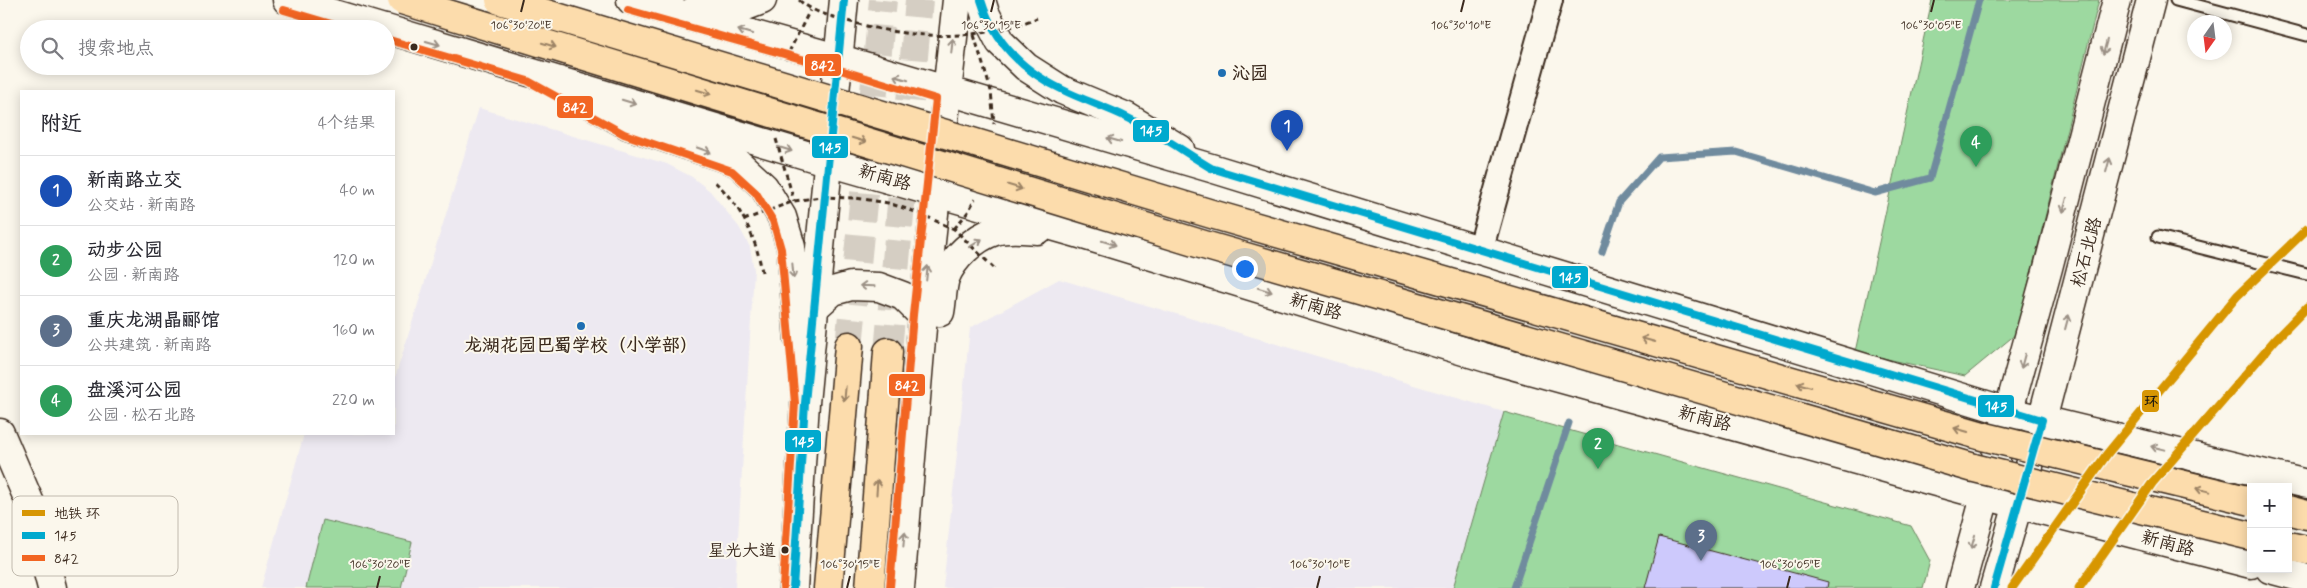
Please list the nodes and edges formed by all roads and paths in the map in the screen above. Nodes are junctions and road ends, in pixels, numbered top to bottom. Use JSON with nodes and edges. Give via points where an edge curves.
{"nodes":[{"id":1,"x":287,"y":0,"type":"edge"},
{"id":2,"x":402,"y":0,"type":"edge"},
{"id":3,"x":500,"y":0,"type":"edge"},
{"id":4,"x":631,"y":0,"type":"edge"},
{"id":5,"x":762,"y":0,"type":"edge"},
{"id":6,"x":799,"y":0,"type":"edge"},
{"id":7,"x":844,"y":0,"type":"edge"},
{"id":8,"x":957,"y":0,"type":"edge"},
{"id":9,"x":981,"y":0,"type":"edge"},
{"id":10,"x":1550,"y":0,"type":"edge"},
{"id":11,"x":2118,"y":0,"type":"edge"},
{"id":12,"x":2151,"y":0,"type":"edge"},
{"id":13,"x":2176,"y":0,"type":"edge"},
{"id":14,"x":668,"y":11,"type":"junction"},
{"id":15,"x":1037,"y":18,"type":"dead end"},
{"id":16,"x":355,"y":20,"type":"edge"},
{"id":17,"x":395,"y":32,"type":"edge"},
{"id":18,"x":2307,"y":35,"type":"edge"},
{"id":19,"x":840,"y":59,"type":"junction"},
{"id":20,"x":532,"y":72,"type":"junction"},
{"id":21,"x":947,"y":92,"type":"junction"},
{"id":22,"x":829,"y":162,"type":"junction"},
{"id":23,"x":1211,"y":168,"type":"junction"},
{"id":24,"x":711,"y":179,"type":"dead end"},
{"id":25,"x":935,"y":192,"type":"junction"},
{"id":26,"x":744,"y":220,"type":"junction"},
{"id":27,"x":1077,"y":233,"type":"junction"},
{"id":28,"x":2158,"y":237,"type":"dead end"},
{"id":29,"x":1480,"y":251,"type":"junction"},
{"id":30,"x":992,"y":256,"type":"dead end"},
{"id":31,"x":986,"y":260,"type":"junction"},
{"id":32,"x":981,"y":265,"type":"dead end"},
{"id":33,"x":996,"y":270,"type":"dead end"},
{"id":34,"x":762,"y":272,"type":"dead end"},
{"id":35,"x":2307,"y":274,"type":"edge"},
{"id":36,"x":815,"y":307,"type":"junction"},
{"id":37,"x":923,"y":316,"type":"junction"},
{"id":38,"x":849,"y":346,"type":"tunnel mouth"},
{"id":39,"x":888,"y":352,"type":"tunnel mouth"},
{"id":40,"x":805,"y":402,"type":"junction"},
{"id":41,"x":2009,"y":412,"type":"junction"},
{"id":42,"x":2042,"y":420,"type":"junction"},
{"id":43,"x":0,"y":433,"type":"edge"},
{"id":44,"x":913,"y":433,"type":"junction"},
{"id":45,"x":2307,"y":484,"type":"edge"},
{"id":46,"x":27,"y":496,"type":"edge"},
{"id":47,"x":1986,"y":496,"type":"junction"},
{"id":48,"x":2247,"y":500,"type":"edge"},
{"id":49,"x":2018,"y":504,"type":"junction"},
{"id":50,"x":2292,"y":511,"type":"edge"},
{"id":51,"x":2307,"y":515,"type":"edge"},
{"id":52,"x":2247,"y":535,"type":"edge"},
{"id":53,"x":2292,"y":547,"type":"edge"},
{"id":54,"x":2307,"y":550,"type":"edge"},
{"id":55,"x":2247,"y":563,"type":"edge"},
{"id":56,"x":2285,"y":573,"type":"edge"},
{"id":57,"x":2307,"y":579,"type":"edge"},
{"id":58,"x":793,"y":588,"type":"edge"},
{"id":59,"x":828,"y":588,"type":"edge"},
{"id":60,"x":870,"y":588,"type":"edge"},
{"id":61,"x":900,"y":588,"type":"edge"},
{"id":62,"x":1960,"y":588,"type":"edge"},
{"id":63,"x":1994,"y":588,"type":"edge"}],
"edges":[{"from":1,"to":16,"type":"street","name":"新南路"},
{"from":2,"to":52,"type":"main road","name":"新南路","one_way":true,"bridge":true,"via":[[1204,245],[1974,468]]},
{"from":48,"to":3,"type":"main road","one_way":true,"bridge":true,"via":[[1986,438],[1214,216]]},
{"from":4,"to":14,"type":"street"},
{"from":5,"to":14,"type":"street","via":[[741,8]]},
{"from":6,"to":15,"type":"path","bridge":true,"via":[[810,10],[875,29],[907,34],[974,35]]},
{"from":7,"to":19,"type":"street"},
{"from":21,"to":8,"type":"street","one_way":true},
{"from":9,"to":23,"type":"street","via":[[1000,42],[1026,68],[1062,90],[1127,117]]},
{"from":10,"to":29,"type":"street"},
{"from":11,"to":41,"type":"street","name":"松石北路","one_way":true},
{"from":42,"to":12,"type":"street","name":"松石北路","one_way":true},
{"from":13,"to":18,"type":"lane"},
{"from":19,"to":14,"type":"street","one_way":true},
{"from":17,"to":20,"type":"street","name":"新南路","one_way":true},
{"from":21,"to":19,"type":"street","one_way":true},
{"from":19,"to":22,"type":"street"},
{"from":20,"to":22,"type":"street","name":"新南路","one_way":true},
{"from":20,"to":40,"type":"street","one_way":true,"via":[[628,125],[737,162],[764,187],[782,217],[791,246]]},
{"from":23,"to":21,"type":"street","one_way":true},
{"from":21,"to":25,"type":"street"},
{"from":22,"to":25,"type":"street","name":"新南路"},
{"from":22,"to":36,"type":"street"},
{"from":23,"to":29,"type":"street"},
{"from":24,"to":26,"type":"path"},
{"from":25,"to":27,"type":"street","name":"新南路"},
{"from":37,"to":25,"type":"street","one_way":true},
{"from":26,"to":31,"type":"path","bridge":true,"via":[[794,201],[821,197],[888,203],[954,229]]},
{"from":26,"to":34,"type":"path","via":[[756,244]]},
{"from":44,"to":27,"type":"street","one_way":true,"via":[[934,358],[945,279],[956,259],[973,243],[994,231],[1016,228]]},
{"from":27,"to":47,"type":"street","name":"新南路","one_way":true,"via":[[1490,359]]},
{"from":28,"to":35,"type":"lane"},
{"from":29,"to":41,"type":"street"},
{"from":30,"to":31,"type":"path","bridge":true},
{"from":31,"to":32,"type":"path","bridge":true},
{"from":31,"to":33,"type":"path","bridge":true},
{"from":37,"to":36,"type":"street","one_way":true,"via":[[903,296],[879,287],[851,286],[833,291]]},
{"from":36,"to":40,"type":"street"},
{"from":37,"to":44,"type":"street"},
{"from":38,"to":59,"type":"main road","one_way":true},
{"from":60,"to":39,"type":"main road","one_way":true},
{"from":40,"to":58,"type":"street"},
{"from":41,"to":42,"type":"street"},
{"from":41,"to":47,"type":"street","name":"松石北路"},
{"from":45,"to":42,"type":"street","one_way":true},
{"from":42,"to":49,"type":"street","name":"松石北路"},
{"from":43,"to":46,"type":"street"},
{"from":61,"to":44,"type":"street","one_way":true},
{"from":47,"to":49,"type":"street","name":"新南路"},
{"from":47,"to":62,"type":"street","name":"松石北路","one_way":true},
{"from":49,"to":55,"type":"street","name":"新南路"},
{"from":49,"to":63,"type":"street","name":"松石北路"},
{"from":50,"to":51,"type":"main road"},
{"from":53,"to":54,"type":"main road"},
{"from":56,"to":57,"type":"street"}]}
